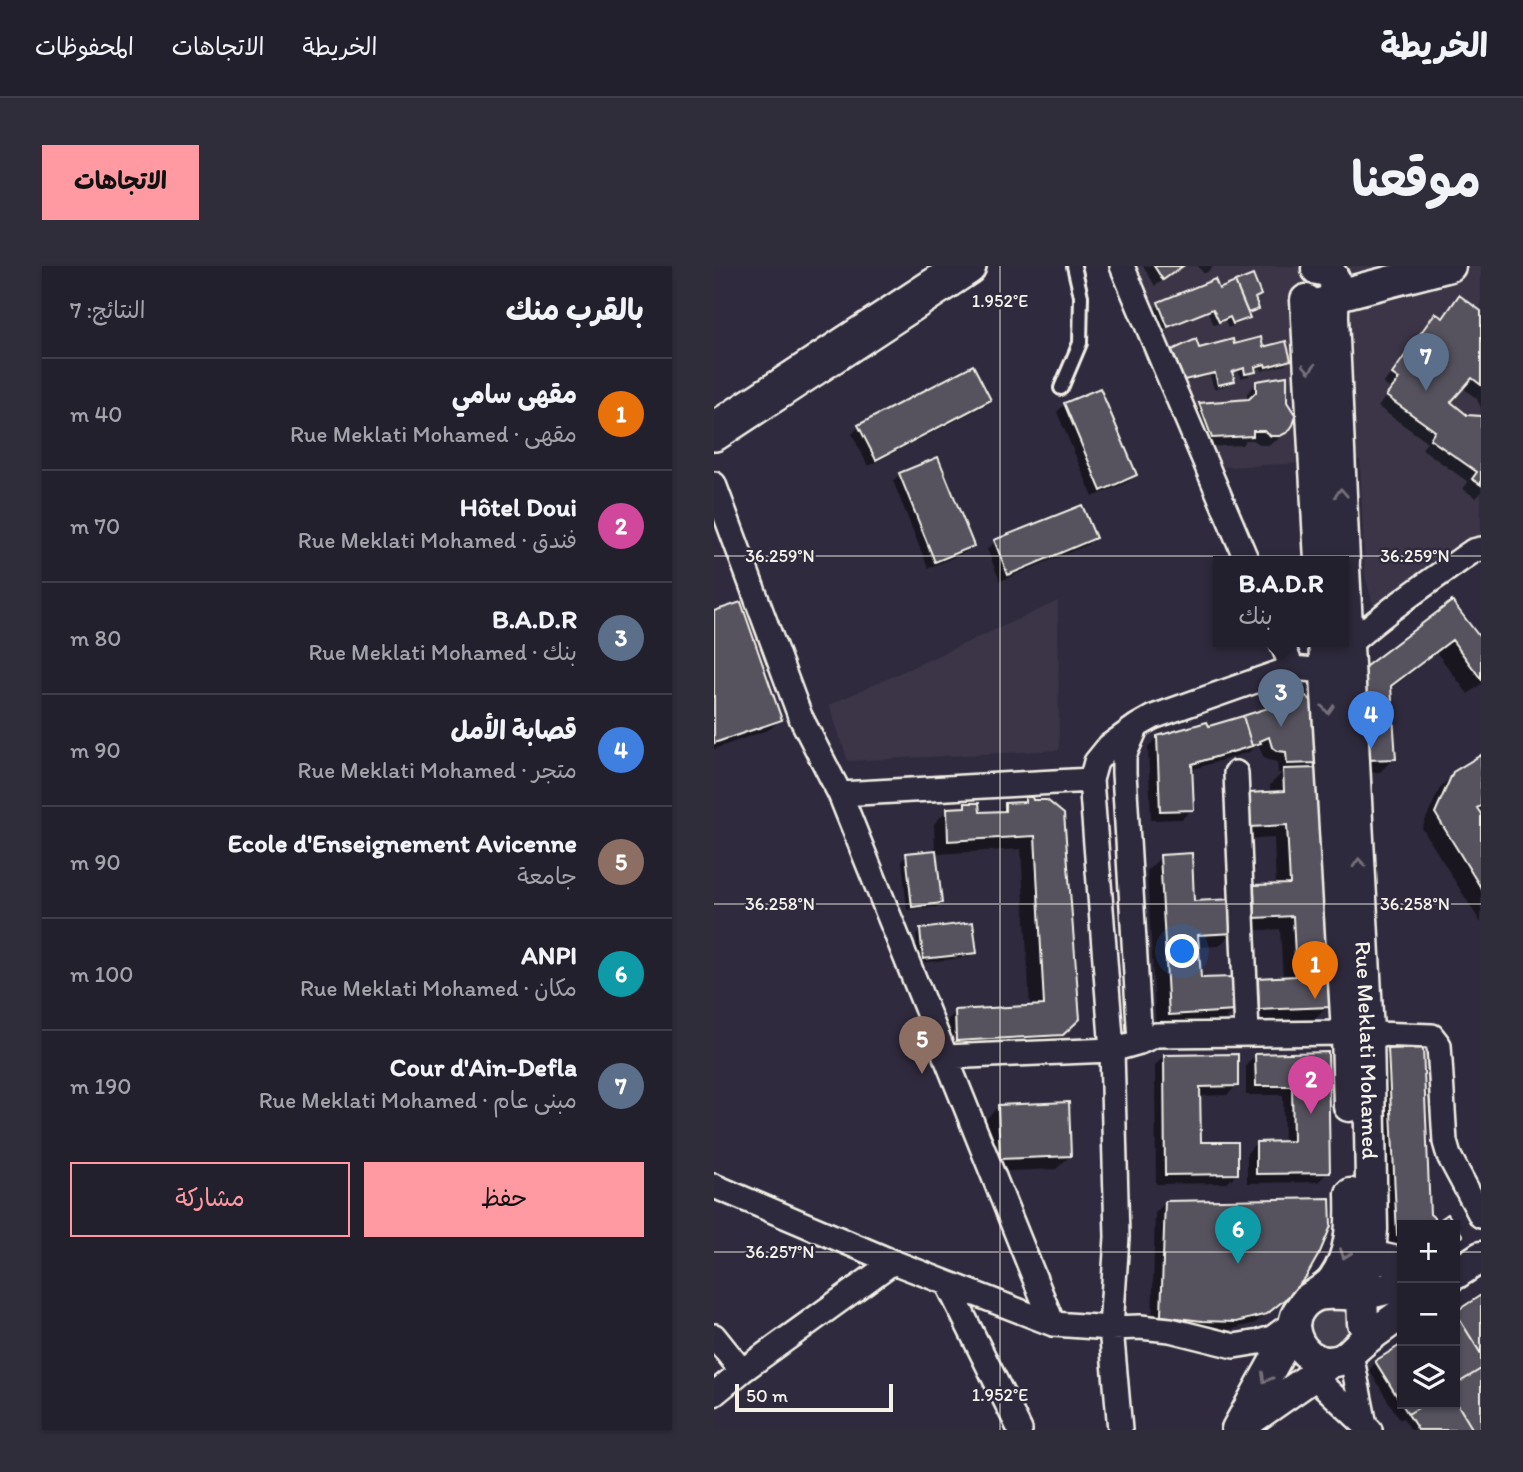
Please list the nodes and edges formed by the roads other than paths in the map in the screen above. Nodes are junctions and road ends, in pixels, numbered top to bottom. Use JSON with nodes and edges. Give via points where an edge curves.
{"nodes":[{"id":1,"x":967,"y":266,"type":"edge"},
{"id":2,"x":1074,"y":266,"type":"edge"},
{"id":3,"x":1122,"y":266,"type":"edge"},
{"id":4,"x":1450,"y":266,"type":"edge"},
{"id":5,"x":1318,"y":278,"type":"edge"},
{"id":6,"x":1061,"y":388,"type":"dead end"},
{"id":7,"x":714,"y":432,"type":"edge"},
{"id":8,"x":714,"y":484,"type":"edge"},
{"id":9,"x":1478,"y":554,"type":"edge"},
{"id":10,"x":1245,"y":556,"type":"edge"},
{"id":11,"x":1320,"y":556,"type":"edge"},
{"id":12,"x":1344,"y":556,"type":"edge"},
{"id":13,"x":1349,"y":635,"type":"edge"},
{"id":14,"x":1283,"y":647,"type":"edge"},
{"id":15,"x":1335,"y":647,"type":"edge"},
{"id":16,"x":1336,"y":647,"type":"edge"},
{"id":17,"x":1292,"y":668,"type":"junction"},
{"id":18,"x":1326,"y":671,"type":"junction"},
{"id":19,"x":1137,"y":726,"type":"junction"},
{"id":20,"x":1236,"y":773,"type":"dead end"},
{"id":21,"x":1091,"y":780,"type":"junction"},
{"id":22,"x":840,"y":794,"type":"junction"},
{"id":23,"x":1247,"y":1033,"type":"junction"},
{"id":24,"x":1357,"y":1033,"type":"junction"},
{"id":25,"x":1140,"y":1042,"type":"junction"},
{"id":26,"x":1112,"y":1050,"type":"junction"},
{"id":27,"x":945,"y":1057,"type":"junction"},
{"id":28,"x":714,"y":1186,"type":"edge"},
{"id":29,"x":1481,"y":1216,"type":"edge"},
{"id":30,"x":1370,"y":1256,"type":"junction"},
{"id":31,"x":1481,"y":1257,"type":"edge"},
{"id":32,"x":893,"y":1262,"type":"junction"},
{"id":33,"x":1397,"y":1262,"type":"edge"},
{"id":34,"x":1460,"y":1271,"type":"edge"},
{"id":35,"x":947,"y":1283,"type":"junction"},
{"id":36,"x":1397,"y":1289,"type":"edge"},
{"id":37,"x":1397,"y":1315,"type":"edge"},
{"id":38,"x":1298,"y":1316,"type":"junction"},
{"id":39,"x":1053,"y":1324,"type":"junction"},
{"id":40,"x":1111,"y":1328,"type":"junction"},
{"id":41,"x":714,"y":1336,"type":"edge"},
{"id":42,"x":1340,"y":1338,"type":"junction"},
{"id":43,"x":743,"y":1371,"type":"junction"},
{"id":44,"x":714,"y":1394,"type":"edge"},
{"id":45,"x":1367,"y":1428,"type":"edge"},
{"id":46,"x":1236,"y":1429,"type":"edge"},
{"id":47,"x":1020,"y":1430,"type":"edge"},
{"id":48,"x":1120,"y":1430,"type":"edge"}],
"edges":[{"from":1,"to":7,"type":"main road"},
{"from":2,"to":6,"type":"lane","via":[[1081,296],[1080,343]]},
{"from":3,"to":10,"type":"street"},
{"from":4,"to":5,"type":"street"},
{"from":5,"to":11,"type":"street","one_way":true},
{"from":12,"to":5,"type":"street","one_way":true,"via":[[1334,348]]},
{"from":8,"to":22,"type":"street","via":[[800,716]]},
{"from":9,"to":13,"type":"street"},
{"from":14,"to":17,"type":"street"},
{"from":15,"to":18,"type":"street","name":"Rue Meklati Mohamed"},
{"from":24,"to":16,"type":"street","name":"Rue Meklati Mohamed","one_way":true},
{"from":17,"to":18,"type":"street"},
{"from":17,"to":19,"type":"street"},
{"from":18,"to":24,"type":"street","name":"Rue Meklati Mohamed","one_way":true},
{"from":19,"to":21,"type":"street","via":[[1109,746],[1096,762]]},
{"from":19,"to":25,"type":"street","via":[[1125,756],[1125,773]]},
{"from":20,"to":23,"type":"street"},
{"from":21,"to":22,"type":"street"},
{"from":21,"to":26,"type":"street"},
{"from":22,"to":27,"type":"street"},
{"from":23,"to":24,"type":"street"},
{"from":23,"to":25,"type":"street","via":[[1156,1035]]},
{"from":24,"to":29,"type":"street","via":[[1432,1037],[1439,1045],[1445,1142]]},
{"from":24,"to":30,"type":"street","name":"Rue Meklati Mohamed","via":[[1372,1229]]},
{"from":24,"to":38,"type":"street","name":"Rue Meklati Mohamed","one_way":true,"via":[[1348,1251],[1332,1282]]},
{"from":25,"to":26,"type":"street"},
{"from":26,"to":27,"type":"street"},
{"from":26,"to":40,"type":"street","via":[[1117,1237]]},
{"from":27,"to":39,"type":"street"},
{"from":28,"to":32,"type":"street"},
{"from":30,"to":33,"type":"street"},
{"from":30,"to":42,"type":"street","name":"Rue Meklati Mohamed"},
{"from":31,"to":34,"type":"street"},
{"from":32,"to":35,"type":"street"},
{"from":32,"to":43,"type":"street"},
{"from":35,"to":39,"type":"street"},
{"from":35,"to":47,"type":"street"},
{"from":36,"to":42,"type":"street"},
{"from":37,"to":42,"type":"street"},
{"from":38,"to":40,"type":"street","via":[[1272,1338],[1234,1346],[1170,1330]]},
{"from":38,"to":42,"type":"street","via":[[1295,1337],[1300,1347]]},
{"from":38,"to":42,"type":"street","via":[[1316,1295],[1326,1293]]},
{"from":38,"to":46,"type":"street","one_way":true},
{"from":39,"to":40,"type":"street"},
{"from":40,"to":48,"type":"street"},
{"from":41,"to":43,"type":"street"},
{"from":42,"to":45,"type":"street"},
{"from":42,"to":45,"type":"street"},
{"from":42,"to":46,"type":"street"},
{"from":43,"to":44,"type":"street"}]}
